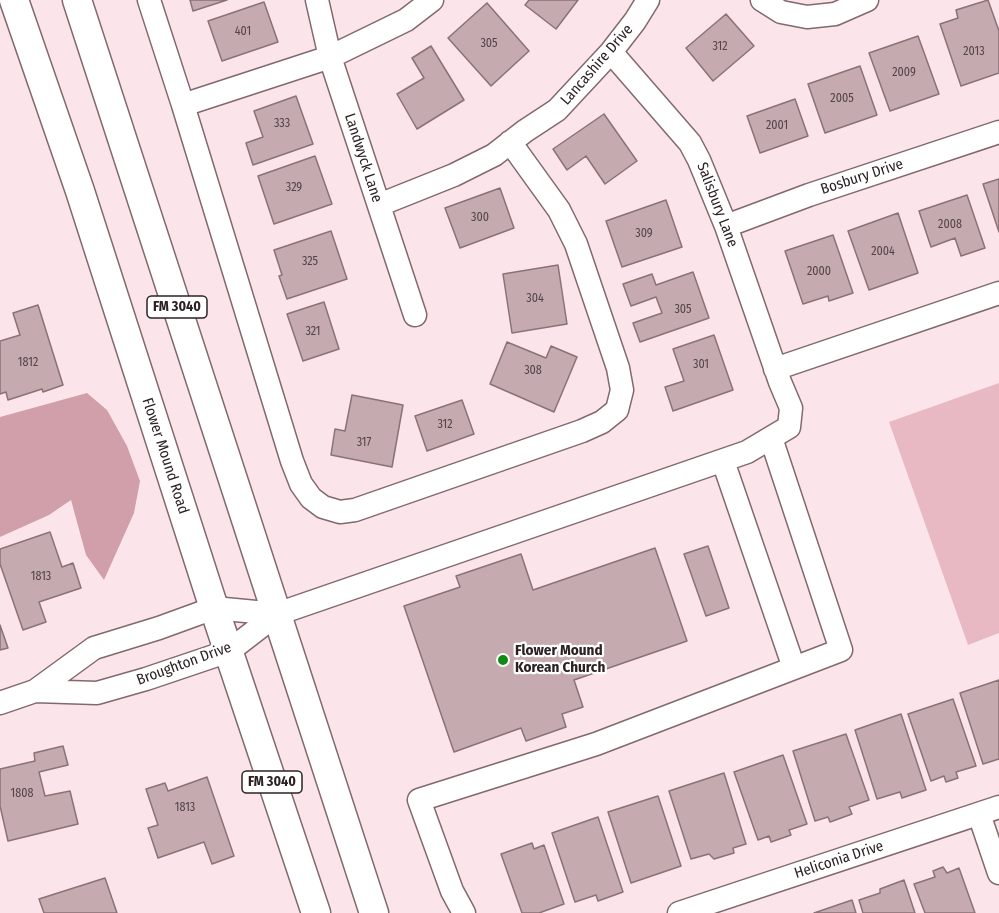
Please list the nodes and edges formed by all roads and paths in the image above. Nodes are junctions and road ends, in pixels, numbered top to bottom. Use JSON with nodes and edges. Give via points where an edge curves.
{"nodes":[{"id":1,"x":14,"y":0,"type":"edge"},
{"id":2,"x":77,"y":0,"type":"edge"},
{"id":3,"x":149,"y":0,"type":"edge"},
{"id":4,"x":317,"y":0,"type":"edge"},
{"id":5,"x":432,"y":0,"type":"edge"},
{"id":6,"x":648,"y":0,"type":"edge"},
{"id":7,"x":762,"y":0,"type":"edge"},
{"id":8,"x":867,"y":0,"type":"edge"},
{"id":9,"x":611,"y":52,"type":"junction"},
{"id":10,"x":330,"y":57,"type":"junction"},
{"id":11,"x":183,"y":105,"type":"junction"},
{"id":12,"x":999,"y":132,"type":"edge"},
{"id":13,"x":510,"y":142,"type":"junction"},
{"id":14,"x":379,"y":204,"type":"junction"},
{"id":15,"x":726,"y":226,"type":"junction"},
{"id":16,"x":999,"y":293,"type":"edge"},
{"id":17,"x":415,"y":315,"type":"dead end"},
{"id":18,"x":778,"y":376,"type":"junction"},
{"id":19,"x":771,"y":438,"type":"junction"},
{"id":20,"x":723,"y":461,"type":"junction"},
{"id":21,"x":214,"y":608,"type":"junction"},
{"id":22,"x":277,"y":614,"type":"junction"},
{"id":23,"x":229,"y":651,"type":"junction"},
{"id":24,"x":795,"y":668,"type":"junction"},
{"id":25,"x":35,"y":691,"type":"junction"},
{"id":26,"x":0,"y":703,"type":"edge"},
{"id":27,"x":989,"y":811,"type":"edge"},
{"id":28,"x":999,"y":873,"type":"edge"},
{"id":29,"x":316,"y":913,"type":"edge"},
{"id":30,"x":374,"y":913,"type":"edge"},
{"id":31,"x":464,"y":913,"type":"edge"},
{"id":32,"x":679,"y":913,"type":"edge"}],
"edges":[{"from":1,"to":21,"type":"main road","name":"Flower Mound Road","number":"FM 3040","via":[[80,191]]},
{"from":2,"to":22,"type":"main road","number":"FM 3040"},
{"from":3,"to":11,"type":"street"},
{"from":4,"to":10,"type":"street","name":"Landwyck Lane"},
{"from":5,"to":10,"type":"street","via":[[406,20]]},
{"from":6,"to":9,"type":"street","name":"Lancashire Drive"},
{"from":7,"to":8,"type":"street","via":[[781,12],[807,17],[835,14]]},
{"from":9,"to":13,"type":"street","name":"Lancashire Drive","via":[[557,110]]},
{"from":9,"to":15,"type":"street","name":"Salisbury Lane","via":[[690,143]]},
{"from":10,"to":11,"type":"street"},
{"from":10,"to":14,"type":"street","name":"Landwyck Lane"},
{"from":11,"to":13,"type":"street","via":[[292,461],[311,498],[340,512],[582,431],[617,410],[622,390],[618,368],[576,244],[559,210]]},
{"from":12,"to":15,"type":"street","name":"Bosbury Drive"},
{"from":13,"to":14,"type":"street","name":"Lancashire Drive","via":[[494,155],[454,175]]},
{"from":14,"to":17,"type":"street","name":"Landwyck Lane"},
{"from":15,"to":18,"type":"street","name":"Salisbury Lane"},
{"from":16,"to":18,"type":"street"},
{"from":18,"to":19,"type":"street","name":"Salisbury Lane","via":[[791,408],[789,427]]},
{"from":19,"to":20,"type":"street"},
{"from":19,"to":24,"type":"street","via":[[841,650]]},
{"from":20,"to":22,"type":"street"},
{"from":20,"to":24,"type":"street"},
{"from":21,"to":22,"type":"street","name":"Broughton Drive"},
{"from":21,"to":23,"type":"main road","name":"Flower Mound Road","number":"FM 3040"},
{"from":21,"to":25,"type":"street","name":"Broughton Drive","via":[[94,648]]},
{"from":22,"to":23,"type":"street","name":"Broughton Drive"},
{"from":22,"to":30,"type":"main road","number":"FM 3040"},
{"from":23,"to":25,"type":"street","name":"Broughton Drive","via":[[97,693]]},
{"from":23,"to":29,"type":"main road","name":"Flower Mound Road","number":"FM 3040"},
{"from":24,"to":31,"type":"street","via":[[596,744],[419,800],[452,891]]},
{"from":25,"to":26,"type":"street","name":"Broughton Drive"},
{"from":27,"to":28,"type":"street"},
{"from":27,"to":32,"type":"street","name":"Heliconia Drive"}]}
